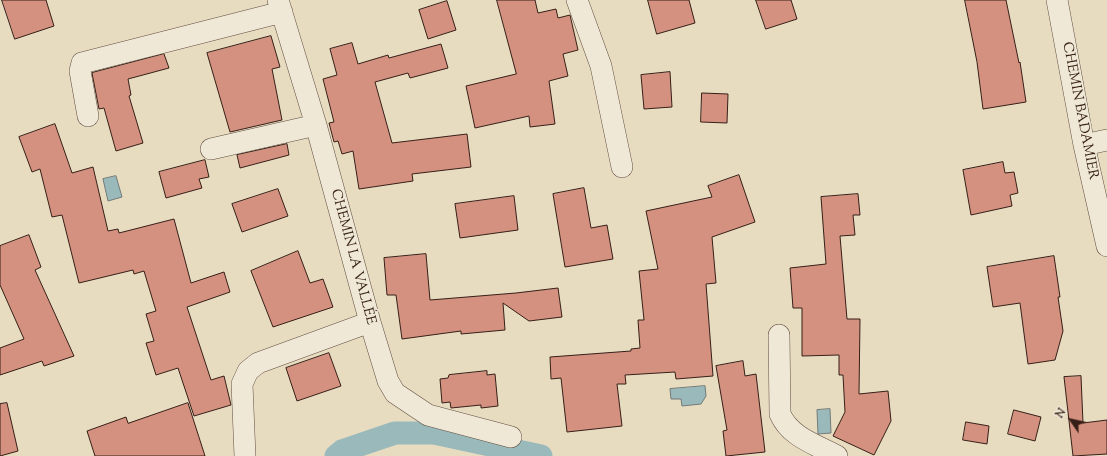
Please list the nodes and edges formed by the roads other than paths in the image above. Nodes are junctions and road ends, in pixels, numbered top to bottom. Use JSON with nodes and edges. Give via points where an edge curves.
{"nodes":[{"id":1,"x":577,"y":0,"type":"edge"},
{"id":2,"x":1057,"y":0,"type":"edge"},
{"id":3,"x":280,"y":6,"type":"edge"},
{"id":4,"x":88,"y":116,"type":"dead end"},
{"id":5,"x":316,"y":125,"type":"junction"},
{"id":6,"x":1107,"y":140,"type":"edge"},
{"id":7,"x":1084,"y":145,"type":"junction"},
{"id":8,"x":211,"y":150,"type":"dead end"},
{"id":9,"x":622,"y":167,"type":"dead end"},
{"id":10,"x":1107,"y":246,"type":"edge"},
{"id":11,"x":370,"y":322,"type":"junction"},
{"id":12,"x":779,"y":334,"type":"dead end"},
{"id":13,"x":511,"y":437,"type":"dead end"},
{"id":14,"x":245,"y":456,"type":"edge"},
{"id":15,"x":837,"y":456,"type":"edge"}],
"edges":[{"from":1,"to":9,"type":"street","via":[[601,66]]},
{"from":2,"to":7,"type":"street","name":"CHEMIN BADAMIER"},
{"from":3,"to":4,"type":"street","via":[[82,63],[80,71]]},
{"from":3,"to":5,"type":"street","name":"CHEMIN LA VALLÉE"},
{"from":5,"to":8,"type":"street"},
{"from":5,"to":11,"type":"street","name":"CHEMIN LA VALLÉE"},
{"from":6,"to":7,"type":"street"},
{"from":7,"to":10,"type":"street","name":"CHEMIN BADAMIER"},
{"from":11,"to":13,"type":"street","name":"CHEMIN LA VALLÉE","via":[[394,394],[428,415]]},
{"from":11,"to":14,"type":"street","via":[[258,363],[248,371],[242,384]]},
{"from":12,"to":15,"type":"street","via":[[780,414],[784,424],[791,432]]}]}
